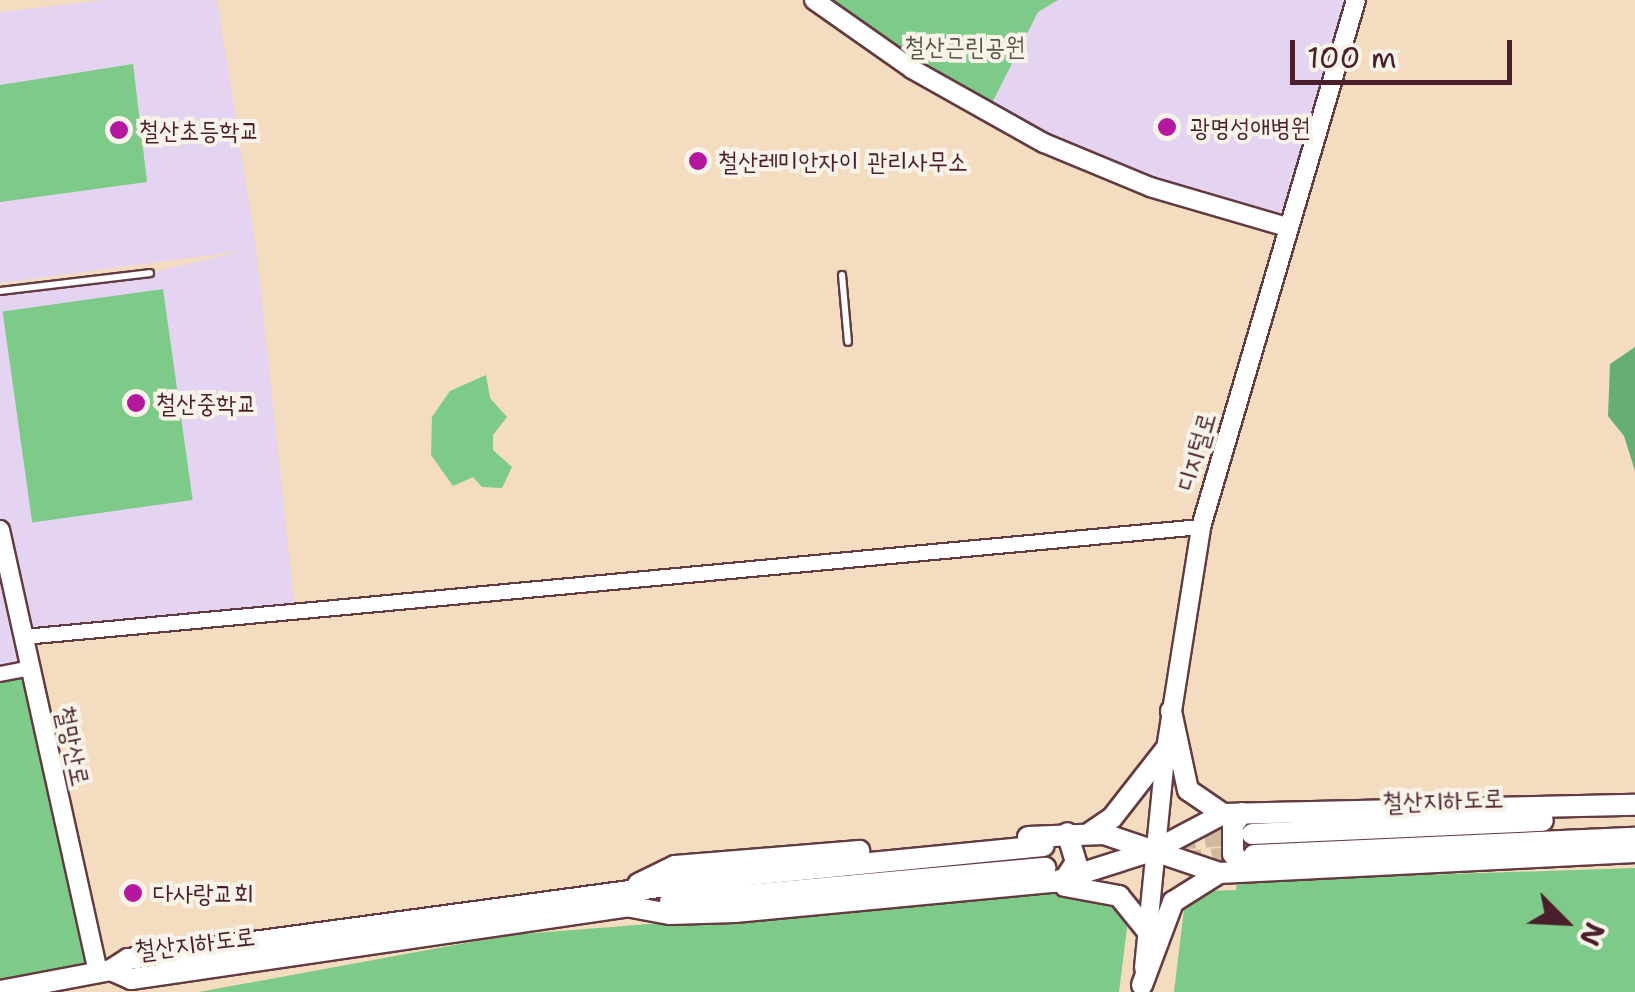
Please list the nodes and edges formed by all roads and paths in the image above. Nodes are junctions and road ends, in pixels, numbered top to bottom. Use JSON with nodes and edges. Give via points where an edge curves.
{"nodes":[{"id":1,"x":814,"y":0,"type":"edge"},
{"id":2,"x":1356,"y":0,"type":"edge"},
{"id":3,"x":1288,"y":226,"type":"junction"},
{"id":4,"x":150,"y":273,"type":"dead end"},
{"id":5,"x":842,"y":275,"type":"dead end"},
{"id":6,"x":0,"y":290,"type":"edge"},
{"id":7,"x":848,"y":342,"type":"dead end"},
{"id":8,"x":1201,"y":527,"type":"junction"},
{"id":9,"x":0,"y":530,"type":"edge"},
{"id":10,"x":24,"y":637,"type":"junction"},
{"id":11,"x":31,"y":668,"type":"junction"},
{"id":12,"x":0,"y":674,"type":"edge"},
{"id":13,"x":1172,"y":711,"type":"junction"},
{"id":14,"x":1166,"y":750,"type":"junction"},
{"id":15,"x":1635,"y":805,"type":"edge"},
{"id":16,"x":1232,"y":814,"type":"junction"},
{"id":17,"x":1635,"y":818,"type":"edge"},
{"id":18,"x":1092,"y":832,"type":"junction"},
{"id":19,"x":1067,"y":833,"type":"junction"},
{"id":20,"x":1635,"y":838,"type":"edge"},
{"id":21,"x":1044,"y":846,"type":"dead end"},
{"id":22,"x":1155,"y":850,"type":"junction"},
{"id":23,"x":1635,"y":852,"type":"edge"},
{"id":24,"x":1252,"y":854,"type":"junction"},
{"id":25,"x":1219,"y":873,"type":"junction"},
{"id":26,"x":1055,"y":876,"type":"junction"},
{"id":27,"x":624,"y":900,"type":"junction"},
{"id":28,"x":1154,"y":931,"type":"junction"},
{"id":29,"x":104,"y":971,"type":"junction"},
{"id":30,"x":1142,"y":988,"type":"edge"},
{"id":31,"x":0,"y":990,"type":"edge"}],
"edges":[{"from":1,"to":3,"type":"street","via":[[912,69],[1044,144],[1150,187]]},
{"from":2,"to":3,"type":"street","name":"디지털로"},
{"from":3,"to":8,"type":"street","name":"디지털로"},
{"from":4,"to":6,"type":"lane"},
{"from":5,"to":7,"type":"lane"},
{"from":8,"to":10,"type":"street"},
{"from":8,"to":13,"type":"street","name":"디지털로"},
{"from":9,"to":10,"type":"street","name":"철망산로"},
{"from":10,"to":11,"type":"street","name":"철망산로"},
{"from":11,"to":12,"type":"street"},
{"from":11,"to":29,"type":"street","name":"철망산로"},
{"from":13,"to":14,"type":"street","name":"디지털로"},
{"from":13,"to":16,"type":"main road","via":[[1188,790]]},
{"from":14,"to":18,"type":"main road","via":[[1112,818]]},
{"from":14,"to":22,"type":"street","name":"디지털로"},
{"from":15,"to":16,"type":"main road"},
{"from":16,"to":22,"type":"main road"},
{"from":16,"to":24,"type":"main road","via":[[1233,854]]},
{"from":17,"to":24,"type":"main road","name":"철산지하도로"},
{"from":18,"to":19,"type":"main road"},
{"from":18,"to":22,"type":"main road"},
{"from":19,"to":26,"type":"main road","via":[[1076,862]]},
{"from":19,"to":27,"type":"main road","via":[[675,866]]},
{"from":20,"to":24,"type":"main road","name":"철산지하도로"},
{"from":21,"to":27,"type":"main road","name":"철산지하도로"},
{"from":22,"to":25,"type":"main road"},
{"from":22,"to":26,"type":"main road"},
{"from":22,"to":28,"type":"street","name":"디지털로"},
{"from":23,"to":24,"type":"main road"},
{"from":24,"to":25,"type":"main road"},
{"from":25,"to":28,"type":"main road","via":[[1180,893]]},
{"from":26,"to":27,"type":"main road","via":[[735,912],[670,914]]},
{"from":26,"to":28,"type":"main road","via":[[1118,896]]},
{"from":27,"to":29,"type":"main road","name":"철산지하도로","via":[[128,959]]},
{"from":28,"to":30,"type":"main road"},
{"from":29,"to":31,"type":"main road","name":"철산지하도로"}]}
